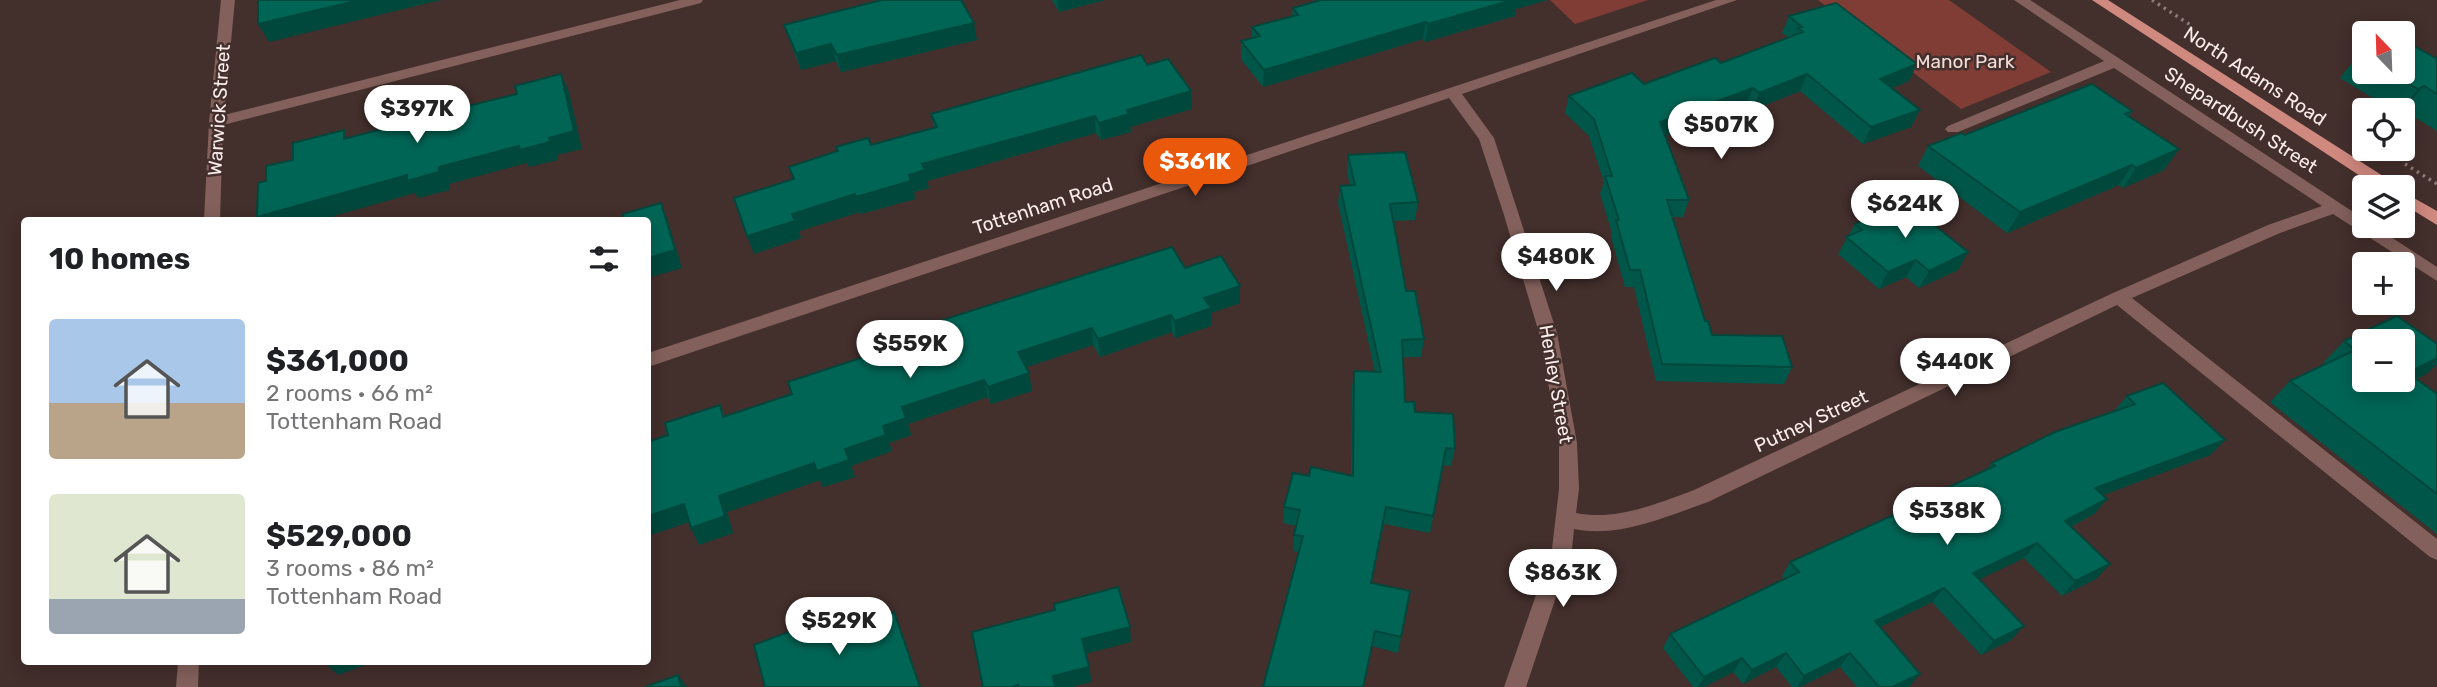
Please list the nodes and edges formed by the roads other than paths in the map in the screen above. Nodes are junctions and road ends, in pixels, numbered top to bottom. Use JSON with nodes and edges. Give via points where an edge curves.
{"nodes":[{"id":1,"x":228,"y":0,"type":"edge"},
{"id":2,"x":696,"y":0,"type":"edge"},
{"id":3,"x":1730,"y":0,"type":"edge"},
{"id":4,"x":2021,"y":0,"type":"edge"},
{"id":5,"x":2105,"y":4,"type":"edge"},
{"id":6,"x":2115,"y":62,"type":"junction"},
{"id":7,"x":1453,"y":93,"type":"junction"},
{"id":8,"x":216,"y":122,"type":"junction"},
{"id":9,"x":1953,"y":129,"type":"dead end"},
{"id":10,"x":2369,"y":175,"type":"edge"},
{"id":11,"x":2415,"y":205,"type":"edge"},
{"id":12,"x":2334,"y":208,"type":"junction"},
{"id":13,"x":212,"y":217,"type":"edge"},
{"id":14,"x":2437,"y":219,"type":"edge"},
{"id":15,"x":2437,"y":275,"type":"edge"},
{"id":16,"x":2119,"y":297,"type":"junction"},
{"id":17,"x":651,"y":359,"type":"edge"},
{"id":18,"x":1567,"y":520,"type":"junction"},
{"id":19,"x":2437,"y":551,"type":"edge"},
{"id":20,"x":189,"y":665,"type":"edge"},
{"id":21,"x":187,"y":687,"type":"edge"},
{"id":22,"x":1515,"y":687,"type":"edge"}],
"edges":[{"from":1,"to":8,"type":"street","name":"Warwick Street"},
{"from":2,"to":8,"type":"street"},
{"from":3,"to":7,"type":"street","name":"Tottenham Road"},
{"from":4,"to":6,"type":"street","name":"Shepardbush Street"},
{"from":5,"to":10,"type":"main road","name":"North Adams Road"},
{"from":6,"to":9,"type":"street"},
{"from":6,"to":12,"type":"street","name":"Shepardbush Street"},
{"from":7,"to":17,"type":"street","name":"Tottenham Road"},
{"from":7,"to":18,"type":"street","name":"Henley Street","via":[[1486,138],[1548,333],[1568,443]]},
{"from":8,"to":13,"type":"street","name":"Warwick Street"},
{"from":11,"to":14,"type":"main road"},
{"from":12,"to":15,"type":"street","name":"Shepardbush Street"},
{"from":12,"to":16,"type":"street","name":"Putney Street","via":[[2274,229]]},
{"from":16,"to":18,"type":"street","name":"Putney Street","via":[[1701,496],[1642,517],[1595,525]]},
{"from":16,"to":19,"type":"street"},
{"from":18,"to":22,"type":"street","name":"Henley Street","via":[[1562,549]]},
{"from":20,"to":21,"type":"street"}]}
